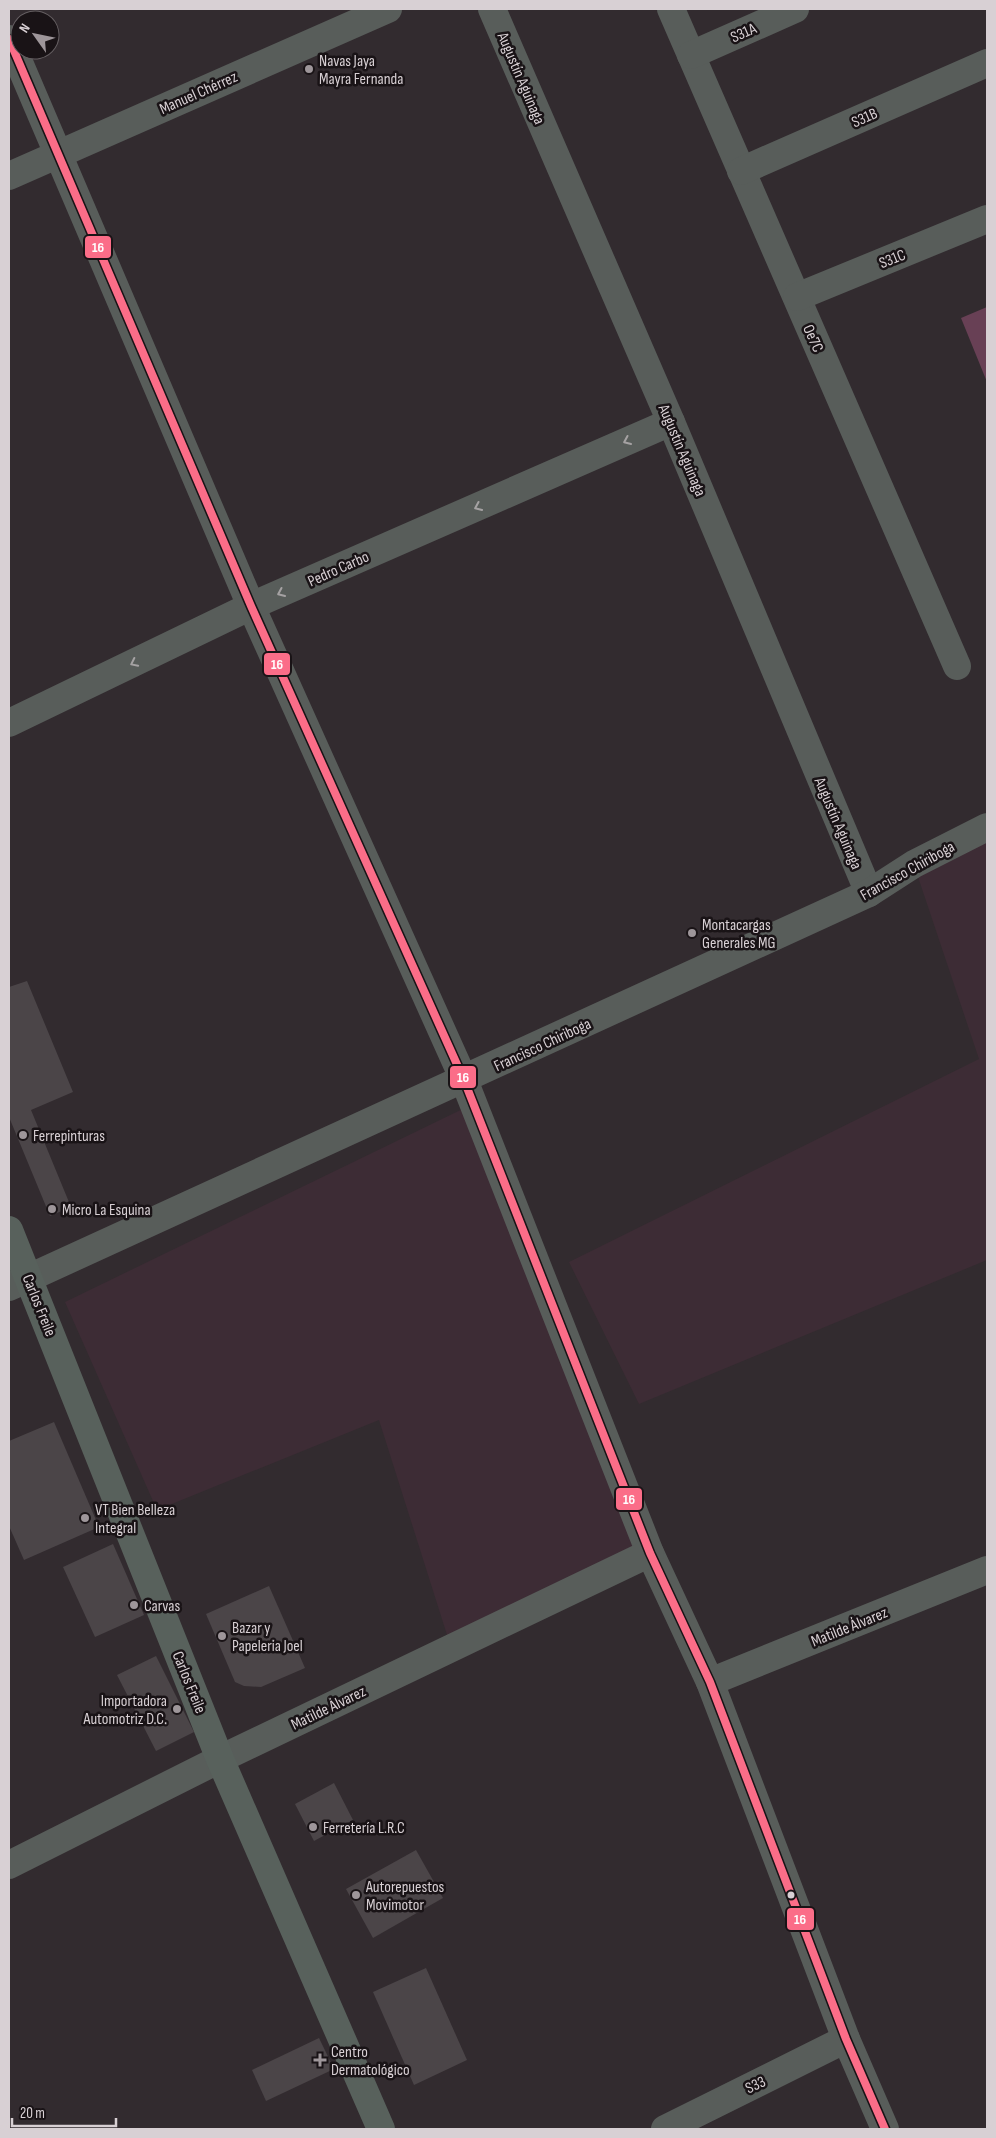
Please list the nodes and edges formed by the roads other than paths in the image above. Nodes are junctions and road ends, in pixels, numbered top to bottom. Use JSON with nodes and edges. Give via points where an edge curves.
{"nodes":[{"id":1,"x":388,"y":9,"type":"edge"},
{"id":2,"x":492,"y":9,"type":"edge"},
{"id":3,"x":671,"y":9,"type":"edge"},
{"id":4,"x":795,"y":9,"type":"edge"},
{"id":5,"x":9,"y":39,"type":"edge"},
{"id":6,"x":691,"y":54,"type":"junction"},
{"id":7,"x":987,"y":63,"type":"edge"},
{"id":8,"x":59,"y":154,"type":"junction"},
{"id":9,"x":741,"y":171,"type":"junction"},
{"id":10,"x":9,"y":176,"type":"edge"},
{"id":11,"x":987,"y":219,"type":"edge"},
{"id":12,"x":797,"y":297,"type":"junction"},
{"id":13,"x":671,"y":422,"type":"junction"},
{"id":14,"x":251,"y":606,"type":"junction"},
{"id":15,"x":957,"y":666,"type":"dead end"},
{"id":16,"x":9,"y":723,"type":"edge"},
{"id":17,"x":987,"y":827,"type":"edge"},
{"id":18,"x":869,"y":892,"type":"junction"},
{"id":19,"x":464,"y":1080,"type":"junction"},
{"id":20,"x":9,"y":1230,"type":"edge"},
{"id":21,"x":19,"y":1282,"type":"edge"},
{"id":22,"x":650,"y":1553,"type":"junction"},
{"id":23,"x":987,"y":1570,"type":"edge"},
{"id":24,"x":710,"y":1682,"type":"junction"},
{"id":25,"x":220,"y":1759,"type":"junction"},
{"id":26,"x":9,"y":1865,"type":"edge"},
{"id":27,"x":846,"y":2039,"type":"junction"},
{"id":28,"x":381,"y":2129,"type":"edge"},
{"id":29,"x":665,"y":2129,"type":"edge"},
{"id":30,"x":885,"y":2129,"type":"edge"}],
"edges":[{"from":1,"to":8,"type":"street","name":"Manuel Chérrez"},
{"from":2,"to":13,"type":"street","name":"Augustín Aguinaga"},
{"from":3,"to":6,"type":"street","name":"Oe7C"},
{"from":4,"to":6,"type":"street","name":"S31A"},
{"from":5,"to":8,"type":"street"},
{"from":6,"to":9,"type":"street","name":"Oe7C"},
{"from":7,"to":9,"type":"street","name":"S31B"},
{"from":8,"to":10,"type":"street","name":"Manuel Chérrez"},
{"from":8,"to":14,"type":"street"},
{"from":9,"to":12,"type":"street","name":"Oe7C"},
{"from":11,"to":12,"type":"street","name":"S31C"},
{"from":12,"to":15,"type":"street","name":"Oe7C"},
{"from":13,"to":14,"type":"street","name":"Pedro Carbo","one_way":true},
{"from":13,"to":18,"type":"street","name":"Augustín Aguinaga"},
{"from":14,"to":16,"type":"street","name":"Pedro Carbo","one_way":true},
{"from":14,"to":19,"type":"street"},
{"from":17,"to":18,"type":"street","name":"Francisco Chiriboga","via":[[914,864]]},
{"from":18,"to":19,"type":"street","name":"Francisco Chiriboga"},
{"from":19,"to":21,"type":"street","name":"Francisco Chiriboga"},
{"from":19,"to":22,"type":"street"},
{"from":20,"to":21,"type":"street","name":"Carlos Freile"},
{"from":21,"to":25,"type":"street","name":"Carlos Freile"},
{"from":22,"to":24,"type":"street"},
{"from":22,"to":25,"type":"street","name":"Matilde Álvarez"},
{"from":23,"to":24,"type":"street","name":"Matilde Álvarez"},
{"from":24,"to":27,"type":"street"},
{"from":25,"to":26,"type":"street","name":"Matilde Álvarez"},
{"from":25,"to":28,"type":"street","name":"Carlos Freile"},
{"from":27,"to":29,"type":"street","name":"S33"},
{"from":27,"to":30,"type":"street"}]}
